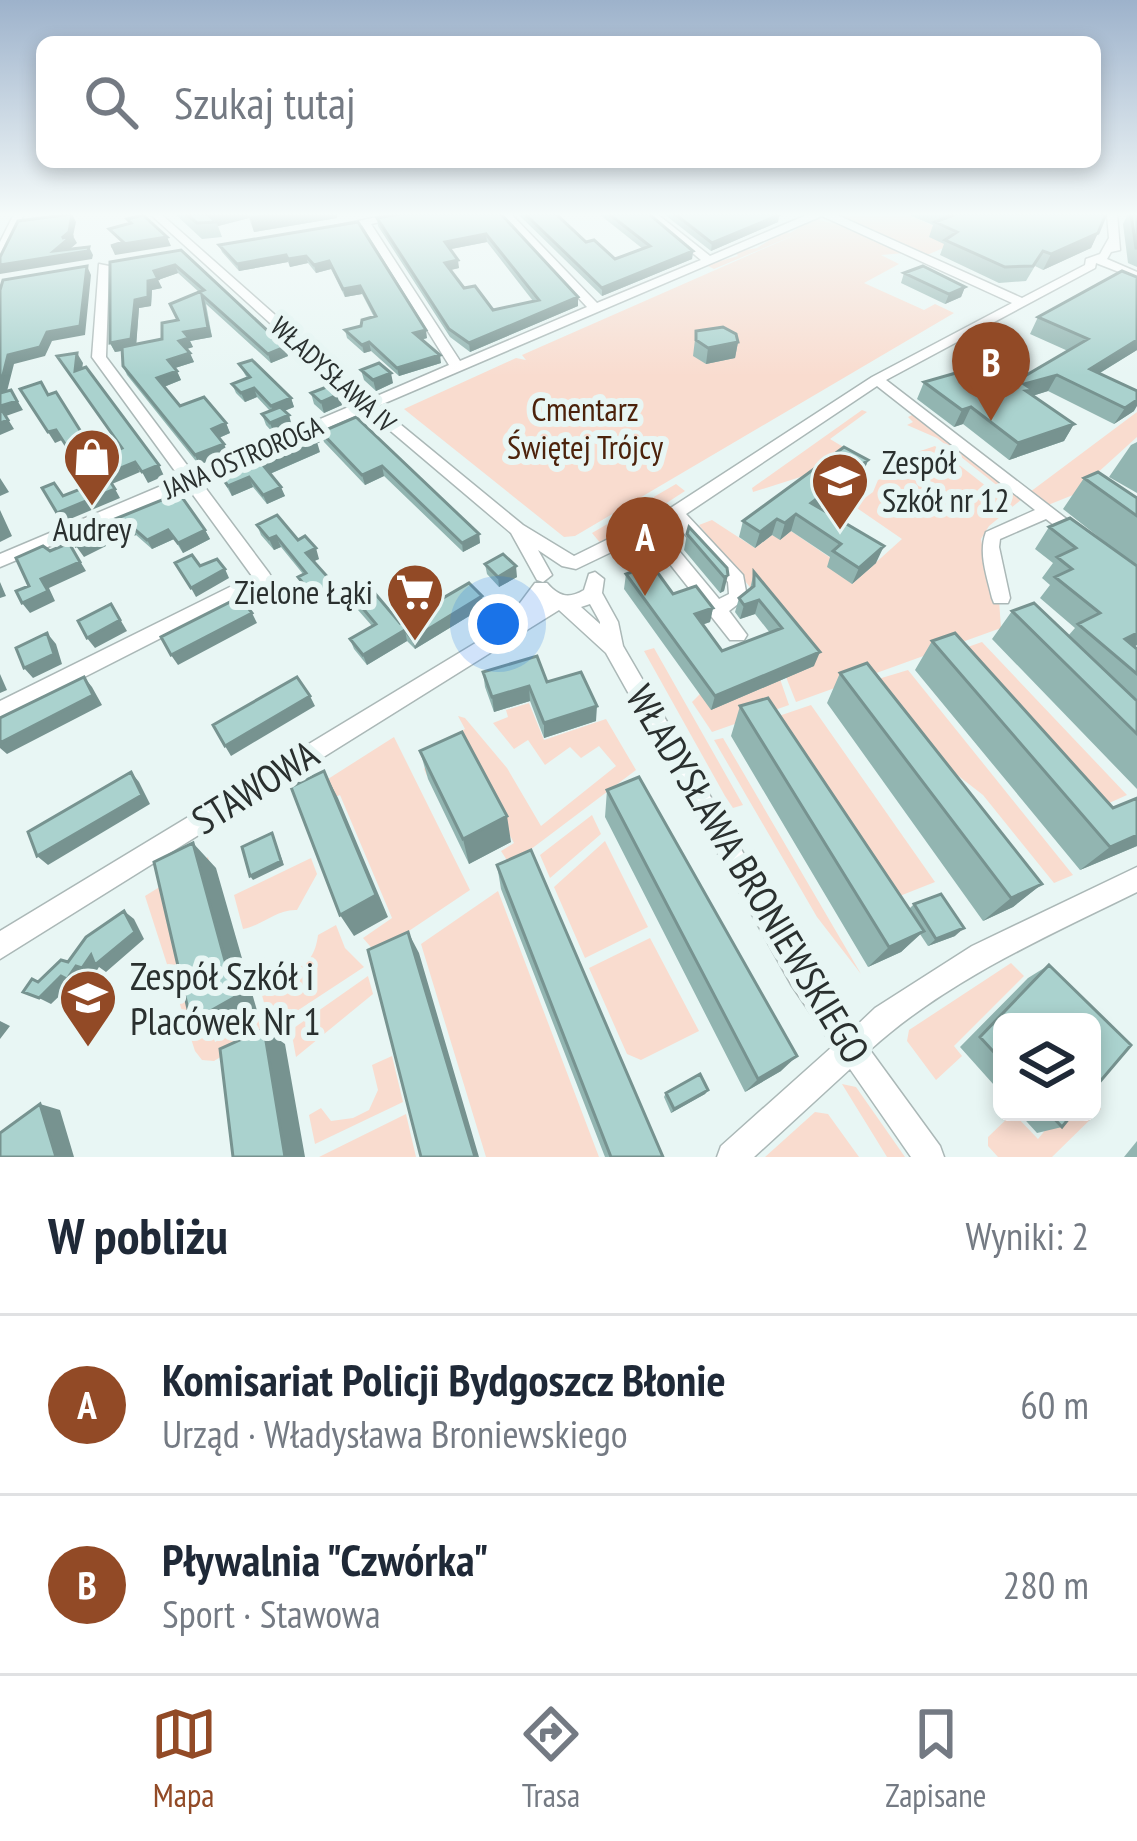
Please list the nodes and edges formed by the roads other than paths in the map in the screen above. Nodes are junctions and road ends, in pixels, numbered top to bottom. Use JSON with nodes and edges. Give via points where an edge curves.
{"nodes":[{"id":1,"x":90,"y":268,"type":"edge"},
{"id":2,"x":103,"y":268,"type":"edge"},
{"id":3,"x":221,"y":268,"type":"edge"},
{"id":4,"x":394,"y":268,"type":"edge"},
{"id":5,"x":557,"y":268,"type":"edge"},
{"id":6,"x":690,"y":268,"type":"edge"},
{"id":7,"x":943,"y":268,"type":"edge"},
{"id":8,"x":1100,"y":268,"type":"edge"},
{"id":9,"x":83,"y":269,"type":"edge"},
{"id":10,"x":1020,"y":302,"type":"junction"},
{"id":11,"x":595,"y":308,"type":"junction"},
{"id":12,"x":458,"y":367,"type":"junction"},
{"id":13,"x":877,"y":380,"type":"junction"},
{"id":14,"x":366,"y":405,"type":"junction"},
{"id":15,"x":190,"y":480,"type":"junction"},
{"id":16,"x":1030,"y":498,"type":"junction"},
{"id":17,"x":1048,"y":511,"type":"junction"},
{"id":18,"x":675,"y":513,"type":"junction"},
{"id":19,"x":517,"y":530,"type":"junction"},
{"id":20,"x":643,"y":530,"type":"junction"},
{"id":21,"x":992,"y":536,"type":"junction"},
{"id":22,"x":1083,"y":539,"type":"edge"},
{"id":23,"x":0,"y":561,"type":"edge"},
{"id":24,"x":572,"y":562,"type":"junction"},
{"id":25,"x":594,"y":586,"type":"junction"},
{"id":26,"x":551,"y":592,"type":"junction"},
{"id":27,"x":1001,"y":598,"type":"dead end"},
{"id":28,"x":718,"y":609,"type":"junction"},
{"id":29,"x":737,"y":635,"type":"dead end"},
{"id":30,"x":613,"y":647,"type":"junction"},
{"id":31,"x":0,"y":711,"type":"edge"},
{"id":32,"x":1137,"y":879,"type":"edge"},
{"id":33,"x":0,"y":946,"type":"edge"},
{"id":34,"x":849,"y":1051,"type":"junction"},
{"id":35,"x":732,"y":1157,"type":"edge"},
{"id":36,"x":929,"y":1157,"type":"edge"}],
"edges":[{"from":1,"to":9,"type":"street"},
{"from":2,"to":15,"type":"street","via":[[99,357]]},
{"from":3,"to":14,"type":"street","name":"WŁADYSŁAWA IV"},
{"from":4,"to":12,"type":"street"},
{"from":5,"to":11,"type":"street"},
{"from":6,"to":11,"type":"street","name":"JANA OSTROROGA"},
{"from":7,"to":10,"type":"street"},
{"from":8,"to":10,"type":"street"},
{"from":10,"to":13,"type":"street"},
{"from":11,"to":12,"type":"street","name":"JANA OSTROROGA"},
{"from":12,"to":14,"type":"street","name":"JANA OSTROROGA"},
{"from":13,"to":16,"type":"street"},
{"from":13,"to":18,"type":"street"},
{"from":14,"to":15,"type":"street","name":"JANA OSTROROGA"},
{"from":14,"to":19,"type":"street","name":"WŁADYSŁAWA IV"},
{"from":15,"to":23,"type":"street","name":"JANA OSTROROGA"},
{"from":15,"to":31,"type":"street","via":[[263,578]]},
{"from":16,"to":17,"type":"street"},
{"from":16,"to":21,"type":"street"},
{"from":17,"to":21,"type":"street"},
{"from":17,"to":22,"type":"street"},
{"from":18,"to":20,"type":"street"},
{"from":18,"to":28,"type":"street","via":[[737,580],[738,597]]},
{"from":19,"to":24,"type":"street","name":"WŁADYSŁAWA IV"},
{"from":19,"to":26,"type":"street","name":"WŁADYSŁAWA IV"},
{"from":20,"to":24,"type":"street"},
{"from":20,"to":25,"type":"street"},
{"from":20,"to":28,"type":"street"},
{"from":21,"to":27,"type":"street"},
{"from":24,"to":25,"type":"street","name":"WŁADYSŁAWA IV"},
{"from":24,"to":26,"type":"street"},
{"from":25,"to":26,"type":"street","via":[[584,601]]},
{"from":25,"to":30,"type":"street","name":"WŁADYSŁAWA BRONIEWSKIEGO"},
{"from":26,"to":30,"type":"street","name":"WŁADYSŁAWA BRONIEWSKIEGO"},
{"from":26,"to":33,"type":"street","name":"STAWOWA","via":[[536,619]]},
{"from":28,"to":29,"type":"street"},
{"from":30,"to":34,"type":"street","name":"WŁADYSŁAWA BRONIEWSKIEGO"},
{"from":32,"to":34,"type":"street","via":[[981,955]]},
{"from":34,"to":35,"type":"street"},
{"from":34,"to":36,"type":"street","name":"WŁADYSŁAWA BRONIEWSKIEGO"}]}
